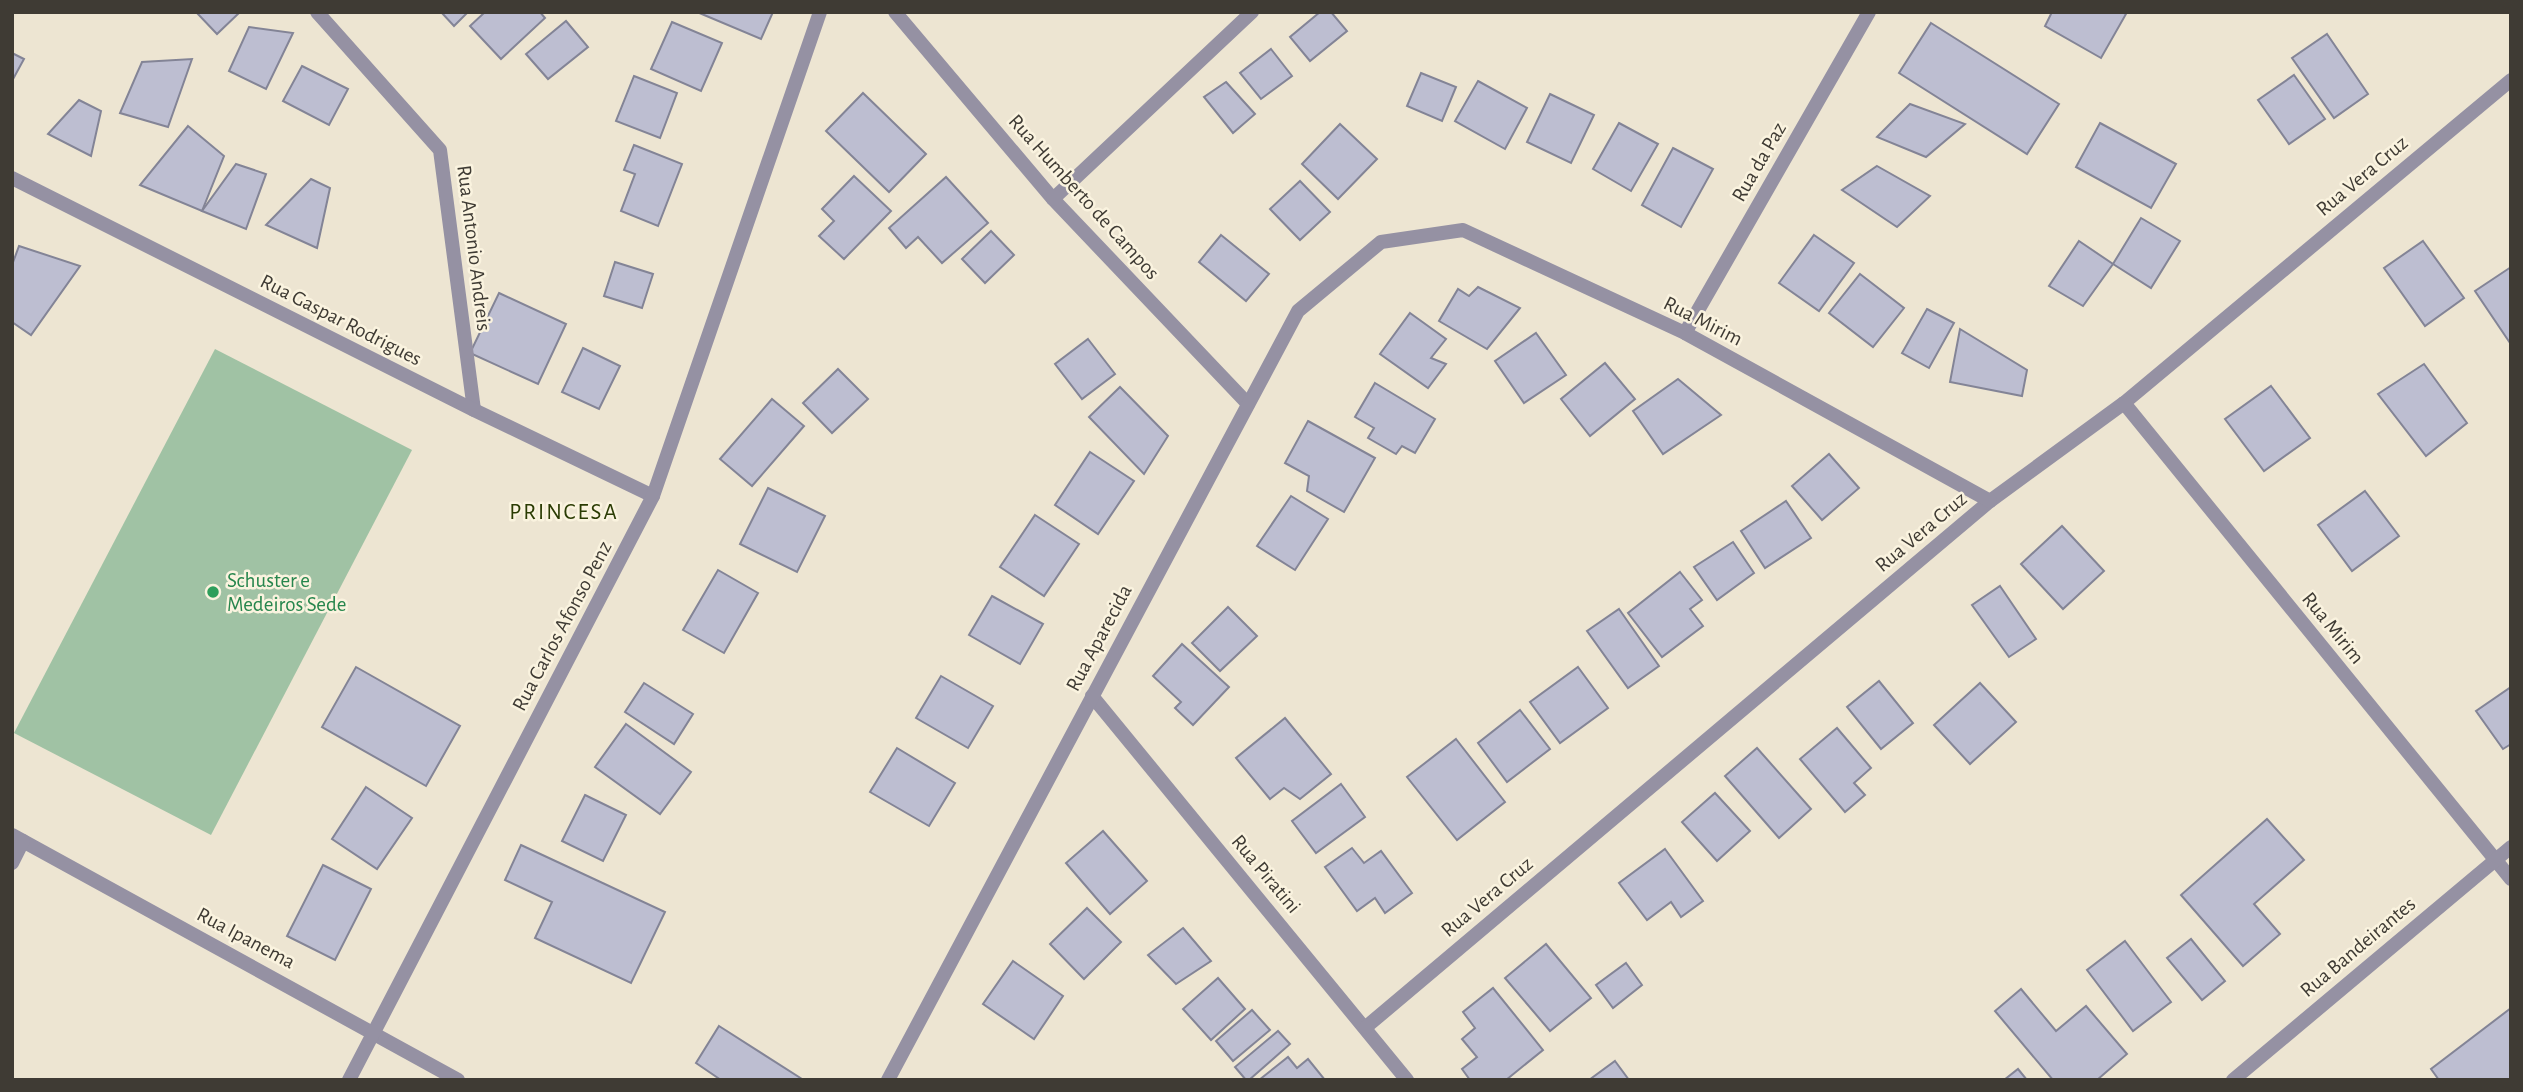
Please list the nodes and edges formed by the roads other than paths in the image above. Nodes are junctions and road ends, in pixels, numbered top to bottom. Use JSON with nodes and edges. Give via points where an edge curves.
{"nodes":[{"id":1,"x":317,"y":12,"type":"edge"},
{"id":2,"x":820,"y":12,"type":"edge"},
{"id":3,"x":895,"y":12,"type":"edge"},
{"id":4,"x":1252,"y":12,"type":"edge"},
{"id":5,"x":1869,"y":12,"type":"edge"},
{"id":6,"x":2511,"y":80,"type":"edge"},
{"id":7,"x":12,"y":178,"type":"edge"},
{"id":8,"x":1053,"y":200,"type":"junction"},
{"id":9,"x":1381,"y":242,"type":"joint"},
{"id":10,"x":1685,"y":333,"type":"junction"},
{"id":11,"x":2124,"y":402,"type":"junction"},
{"id":12,"x":1248,"y":404,"type":"junction"},
{"id":13,"x":474,"y":410,"type":"junction"},
{"id":14,"x":653,"y":496,"type":"junction"},
{"id":15,"x":1990,"y":501,"type":"junction"},
{"id":16,"x":1091,"y":696,"type":"junction"},
{"id":17,"x":18,"y":838,"type":"edge"},
{"id":18,"x":2511,"y":847,"type":"edge"},
{"id":19,"x":2495,"y":860,"type":"junction"},
{"id":20,"x":12,"y":863,"type":"edge"},
{"id":21,"x":2511,"y":879,"type":"edge"},
{"id":22,"x":1366,"y":1027,"type":"junction"},
{"id":23,"x":373,"y":1031,"type":"junction"},
{"id":24,"x":349,"y":1080,"type":"edge"},
{"id":25,"x":458,"y":1080,"type":"edge"},
{"id":26,"x":888,"y":1080,"type":"edge"},
{"id":27,"x":1407,"y":1080,"type":"edge"},
{"id":28,"x":2233,"y":1080,"type":"edge"}],
"edges":[{"from":1,"to":13,"type":"street","name":"Rua Antonio Andreis","via":[[440,150]]},
{"from":2,"to":14,"type":"street","name":"Rua Carlos Afonso Penz"},
{"from":3,"to":8,"type":"street","name":"Rua Humberto de Campos"},
{"from":4,"to":8,"type":"street"},
{"from":5,"to":10,"type":"street","name":"Rua da Paz"},
{"from":6,"to":11,"type":"street","name":"Rua Vera Cruz"},
{"from":7,"to":13,"type":"street","name":"Rua Gaspar Rodrigues"},
{"from":8,"to":12,"type":"street","name":"Rua Humberto de Campos"},
{"from":9,"to":10,"type":"street","name":"Rua Mirim","via":[[1463,230]]},
{"from":9,"to":12,"type":"street","name":"Rua Aparecida","via":[[1298,311]]},
{"from":10,"to":15,"type":"street","name":"Rua Mirim"},
{"from":11,"to":15,"type":"street","name":"Rua Vera Cruz"},
{"from":11,"to":19,"type":"street","name":"Rua Mirim"},
{"from":12,"to":16,"type":"street","name":"Rua Aparecida"},
{"from":13,"to":14,"type":"street","name":"Rua Gaspar Rodrigues"},
{"from":14,"to":23,"type":"street","name":"Rua Carlos Afonso Penz"},
{"from":15,"to":22,"type":"street","name":"Rua Vera Cruz"},
{"from":16,"to":22,"type":"street","name":"Rua Piratini"},
{"from":16,"to":26,"type":"street","name":"Rua Aparecida"},
{"from":17,"to":20,"type":"street"},
{"from":17,"to":23,"type":"street","name":"Rua Ipanema"},
{"from":18,"to":19,"type":"street","name":"Rua Bandeirantes"},
{"from":19,"to":21,"type":"street","name":"Rua Mirim"},
{"from":19,"to":28,"type":"street","name":"Rua Bandeirantes"},
{"from":22,"to":27,"type":"street","name":"Rua Piratini"},
{"from":23,"to":24,"type":"street","name":"Rua Carlos Afonso Penz"},
{"from":23,"to":25,"type":"street","name":"Rua Ipanema"}]}
